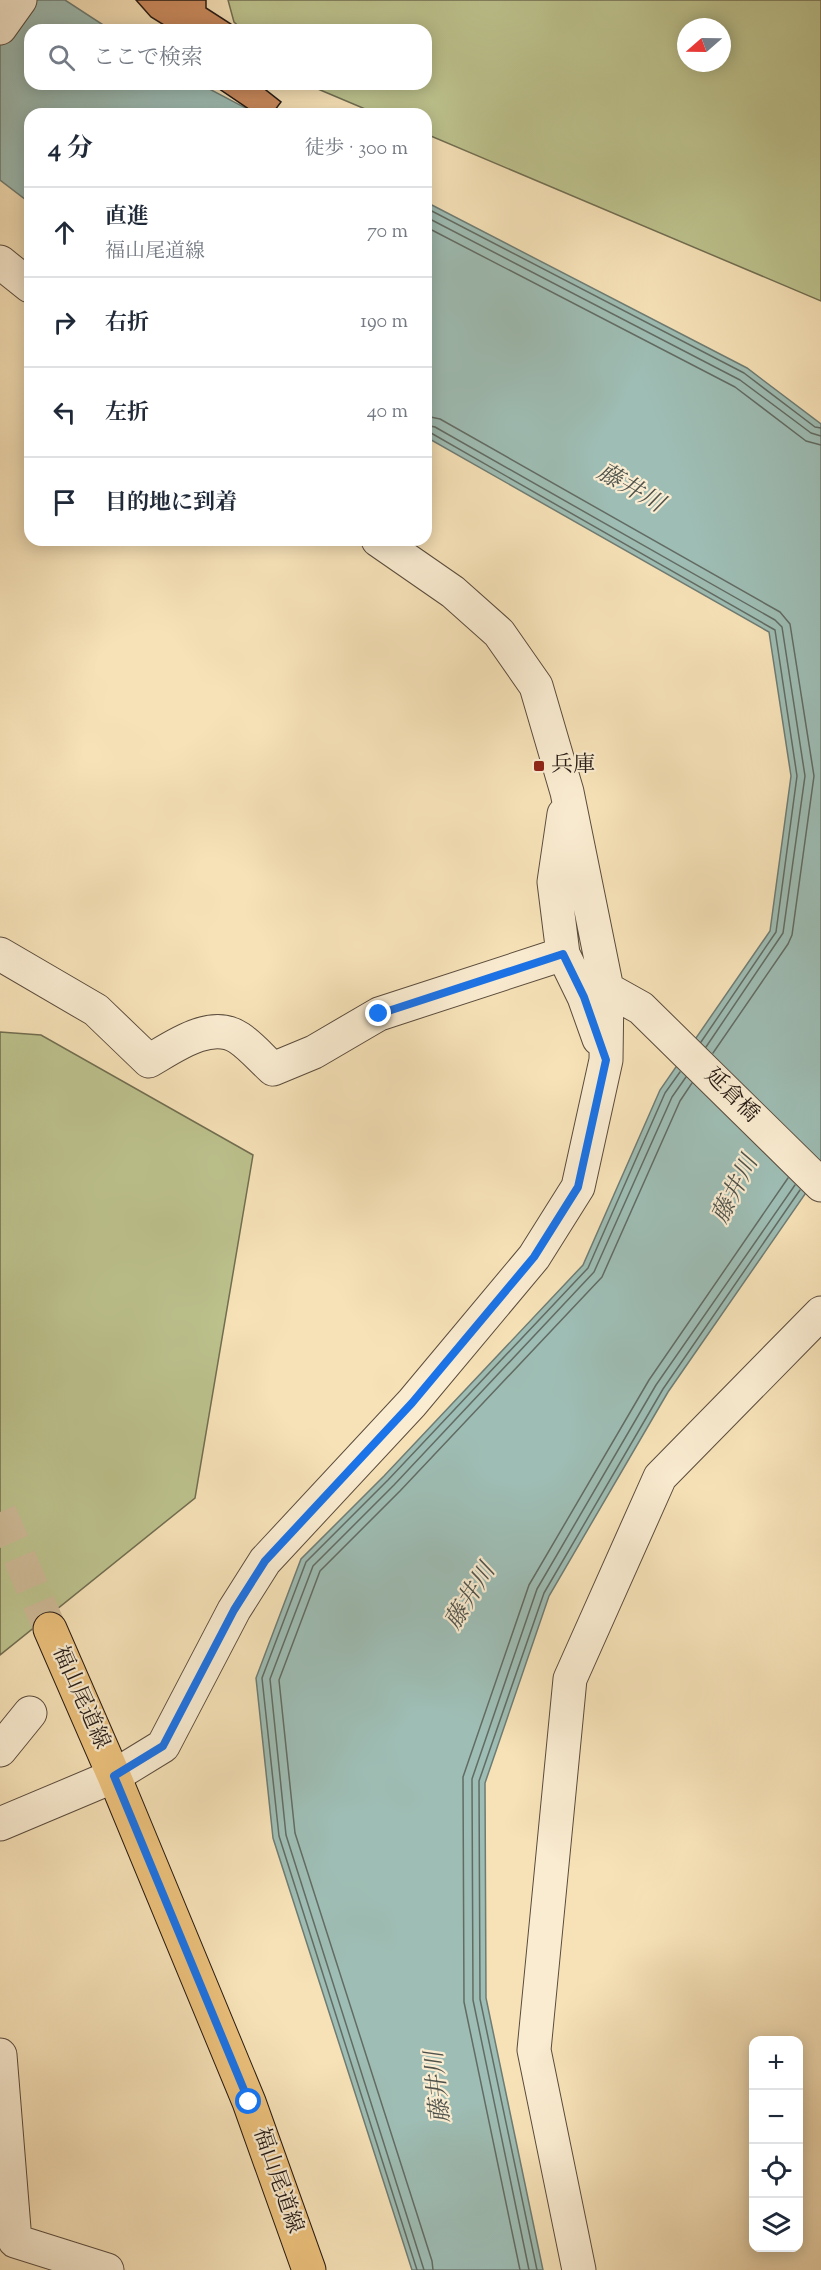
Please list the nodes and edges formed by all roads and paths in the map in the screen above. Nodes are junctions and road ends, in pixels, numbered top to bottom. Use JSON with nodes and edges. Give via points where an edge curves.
{"nodes":[{"id":1,"x":20,"y":0,"type":"edge"},
{"id":2,"x":0,"y":28,"type":"edge"},
{"id":3,"x":0,"y":262,"type":"edge"},
{"id":4,"x":24,"y":281,"type":"edge"},
{"id":5,"x":387,"y":546,"type":"edge"},
{"id":6,"x":567,"y":792,"type":"junction"},
{"id":7,"x":0,"y":954,"type":"edge"},
{"id":8,"x":563,"y":954,"type":"junction"},
{"id":9,"x":607,"y":989,"type":"junction"},
{"id":10,"x":606,"y":1060,"type":"junction"},
{"id":11,"x":821,"y":1185,"type":"edge"},
{"id":12,"x":821,"y":1313,"type":"edge"},
{"id":13,"x":50,"y":1629,"type":"tunnel mouth"},
{"id":14,"x":30,"y":1713,"type":"dead end"},
{"id":15,"x":0,"y":1750,"type":"edge"},
{"id":16,"x":114,"y":1776,"type":"junction"},
{"id":17,"x":0,"y":1824,"type":"edge"},
{"id":18,"x":0,"y":2055,"type":"edge"},
{"id":19,"x":107,"y":2270,"type":"edge"},
{"id":20,"x":309,"y":2270,"type":"edge"},
{"id":21,"x":579,"y":2270,"type":"edge"}],
"edges":[{"from":1,"to":2,"type":"street"},
{"from":3,"to":4,"type":"street"},
{"from":5,"to":6,"type":"street","via":[[453,592],[499,633],[536,686]]},
{"from":6,"to":8,"type":"street","via":[[554,882]]},
{"from":6,"to":9,"type":"street"},
{"from":7,"to":8,"type":"street","via":[[96,1010],[149,1061],[180,1042],[212,1031],[237,1036],[273,1069],[314,1052],[379,1014]]},
{"from":8,"to":10,"type":"street","via":[[584,997]]},
{"from":9,"to":10,"type":"street"},
{"from":9,"to":11,"type":"street","name":"延倉橋","via":[[641,1008]]},
{"from":10,"to":16,"type":"street","via":[[578,1187],[534,1257],[412,1403],[265,1561],[234,1610],[163,1746]]},
{"from":12,"to":21,"type":"street","via":[[660,1477],[570,1679],[534,2050]]},
{"from":13,"to":16,"type":"main road","name":"福山尾道線"},
{"from":14,"to":15,"type":"street"},
{"from":16,"to":17,"type":"street"},
{"from":16,"to":20,"type":"main road","name":"福山尾道線","via":[[249,2102]]},
{"from":18,"to":19,"type":"street","via":[[15,2241]]}]}
